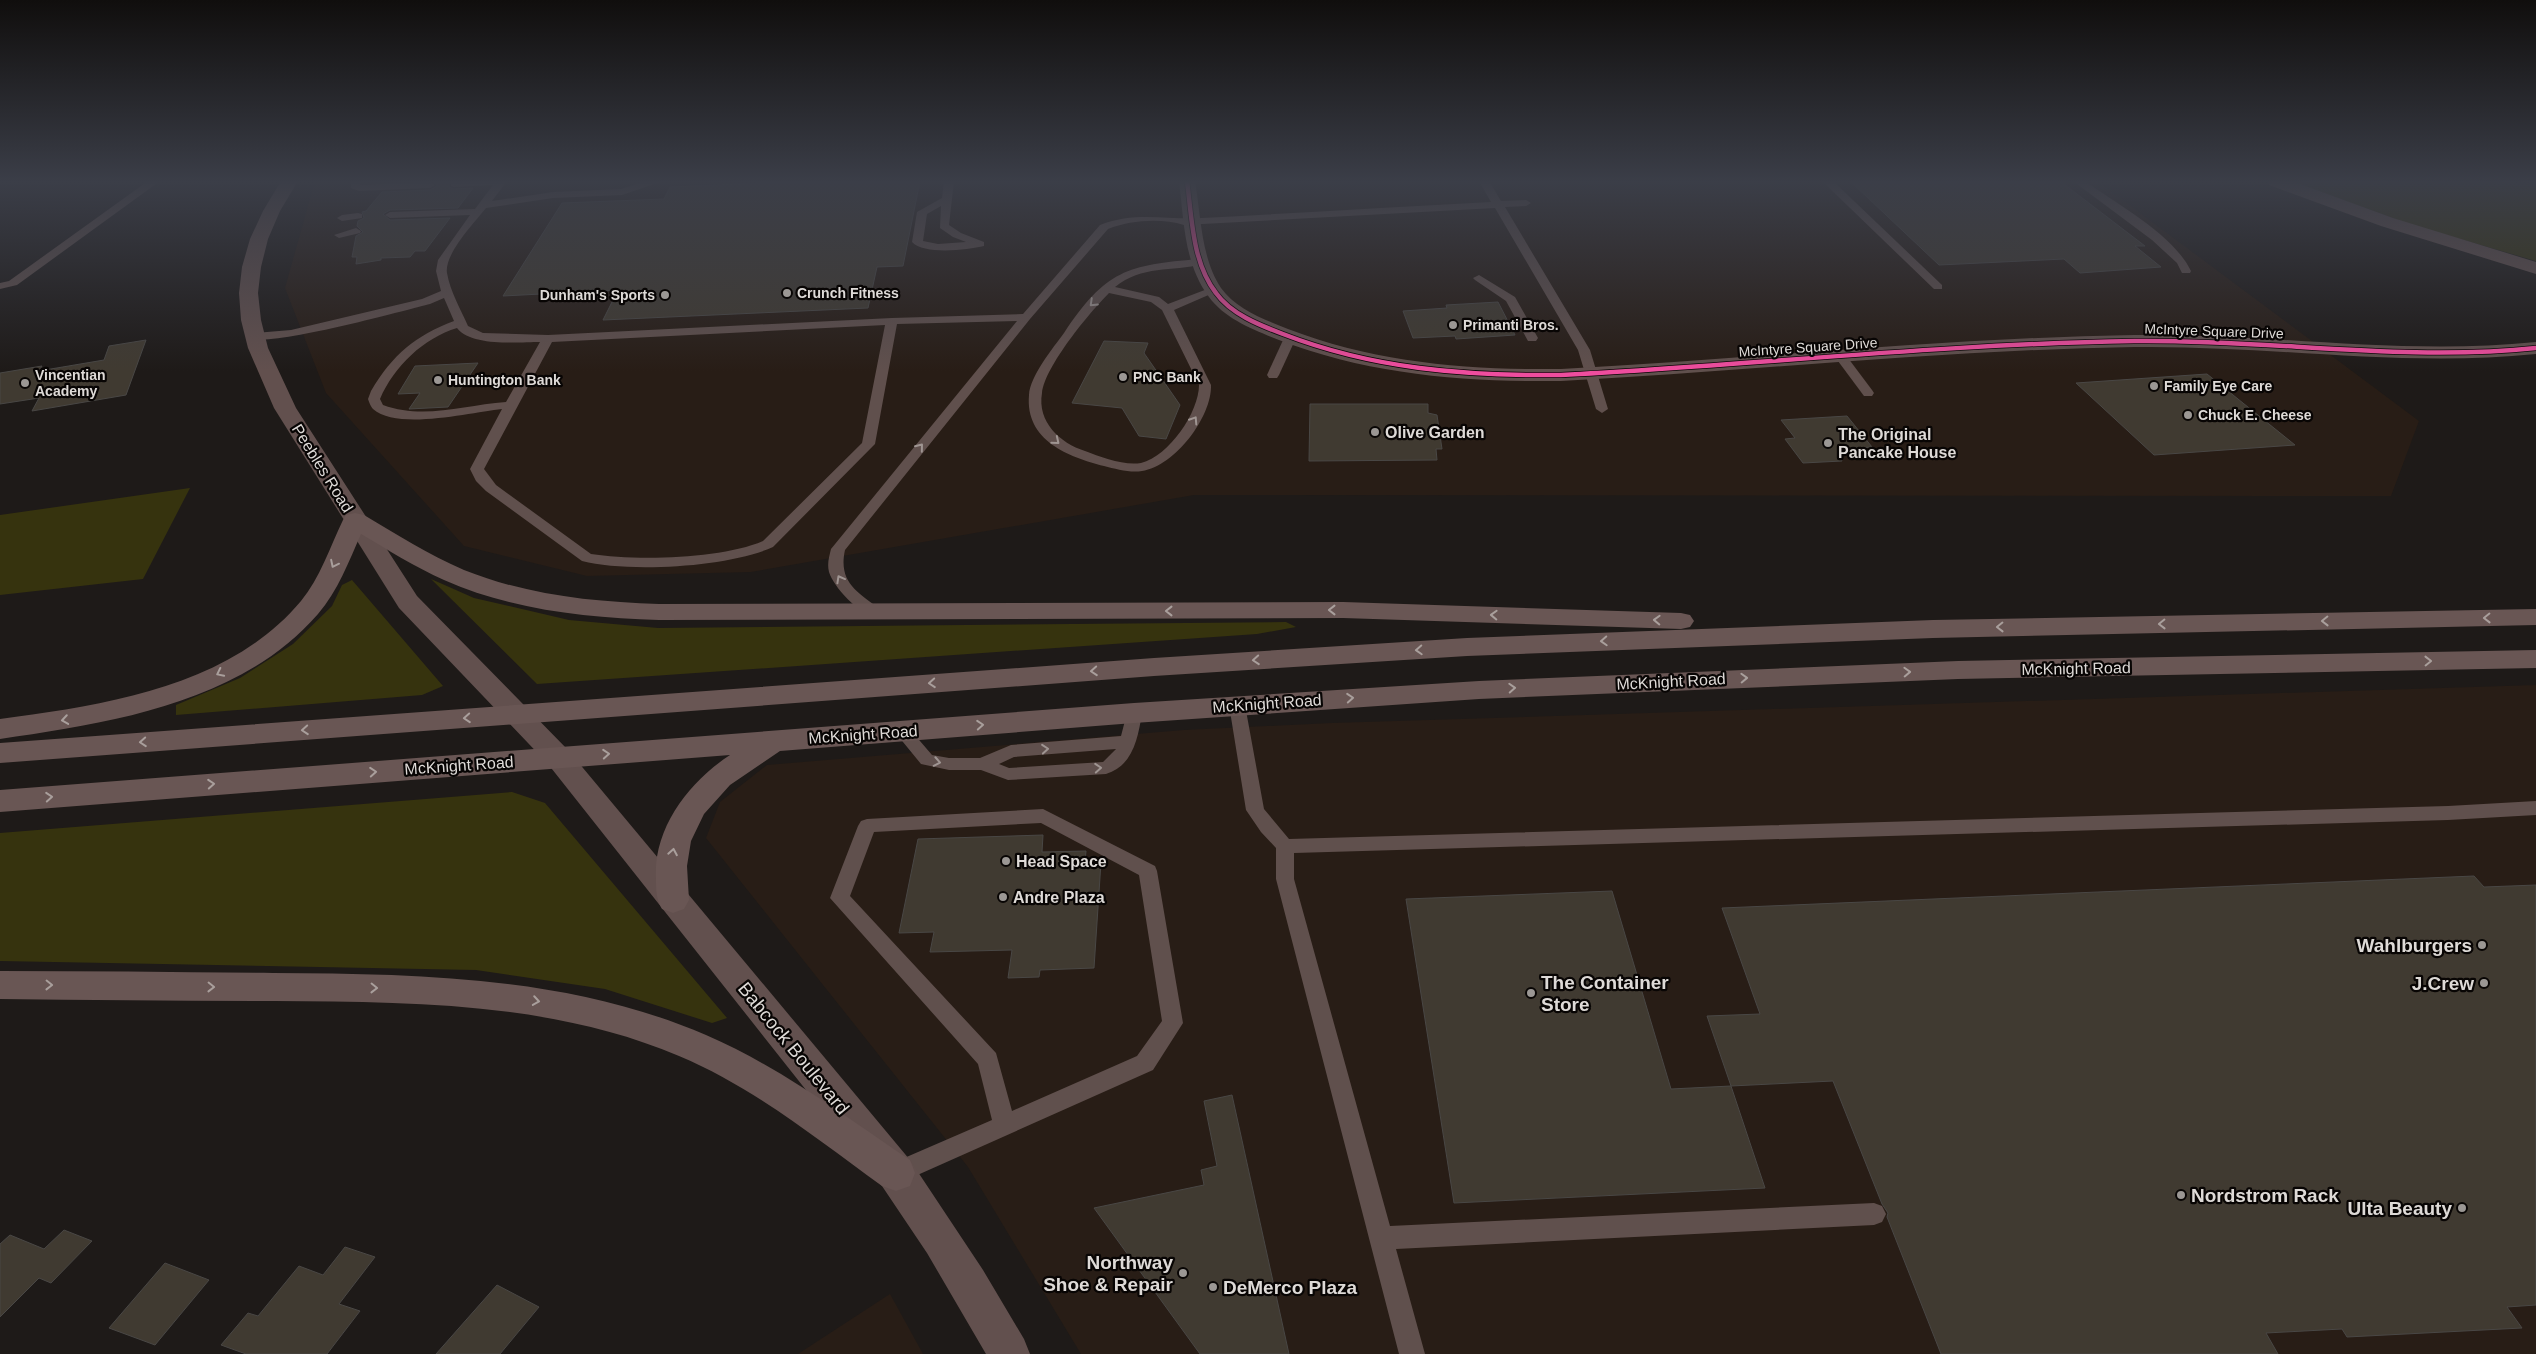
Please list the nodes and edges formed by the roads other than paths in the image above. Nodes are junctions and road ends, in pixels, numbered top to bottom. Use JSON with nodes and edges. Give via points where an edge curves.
{"nodes":[{"id":1,"x":66,"y":244,"type":"edge"},
{"id":2,"x":257,"y":244,"type":"edge"},
{"id":3,"x":455,"y":244,"type":"edge"},
{"id":4,"x":922,"y":244,"type":"edge"},
{"id":5,"x":976,"y":244,"type":"edge"},
{"id":6,"x":1090,"y":244,"type":"edge"},
{"id":7,"x":1197,"y":244,"type":"edge"},
{"id":8,"x":1520,"y":244,"type":"edge"},
{"id":9,"x":1893,"y":244,"type":"edge"},
{"id":10,"x":2164,"y":244,"type":"edge"},
{"id":11,"x":2459,"y":244,"type":"edge"},
{"id":12,"x":1199,"y":262,"type":"junction"},
{"id":13,"x":2536,"y":268,"type":"edge"},
{"id":14,"x":2186,"y":271,"type":"dead end"},
{"id":15,"x":1479,"y":278,"type":"dead end"},
{"id":16,"x":0,"y":286,"type":"edge"},
{"id":17,"x":1938,"y":288,"type":"dead end"},
{"id":18,"x":1108,"y":289,"type":"junction"},
{"id":19,"x":1214,"y":290,"type":"junction"},
{"id":20,"x":447,"y":292,"type":"junction"},
{"id":21,"x":1168,"y":309,"type":"junction"},
{"id":22,"x":1026,"y":317,"type":"junction"},
{"id":23,"x":892,"y":320,"type":"junction"},
{"id":24,"x":460,"y":322,"type":"junction"},
{"id":25,"x":255,"y":337,"type":"junction"},
{"id":26,"x":1290,"y":338,"type":"junction"},
{"id":27,"x":1532,"y":338,"type":"dead end"},
{"id":28,"x":548,"y":339,"type":"junction"},
{"id":29,"x":2536,"y":348,"type":"edge"},
{"id":30,"x":1841,"y":357,"type":"junction"},
{"id":31,"x":1591,"y":374,"type":"junction"},
{"id":32,"x":1273,"y":375,"type":"dead end"},
{"id":33,"x":1868,"y":393,"type":"dead end"},
{"id":34,"x":510,"y":405,"type":"junction"},
{"id":35,"x":1602,"y":409,"type":"dead end"},
{"id":36,"x":355,"y":520,"type":"junction"},
{"id":37,"x":874,"y":612,"type":"junction"},
{"id":38,"x":2536,"y":617,"type":"edge"},
{"id":39,"x":1933,"y":629,"type":"junction"},
{"id":40,"x":2536,"y":659,"type":"edge"},
{"id":41,"x":1238,"y":705,"type":"junction"},
{"id":42,"x":1134,"y":713,"type":"junction"},
{"id":43,"x":516,"y":715,"type":"junction"},
{"id":44,"x":0,"y":729,"type":"edge"},
{"id":45,"x":902,"y":731,"type":"junction"},
{"id":46,"x":774,"y":741,"type":"junction"},
{"id":47,"x":1127,"y":742,"type":"junction"},
{"id":48,"x":0,"y":753,"type":"edge"},
{"id":49,"x":558,"y":757,"type":"junction"},
{"id":50,"x":982,"y":764,"type":"junction"},
{"id":51,"x":0,"y":801,"type":"edge"},
{"id":52,"x":2536,"y":808,"type":"edge"},
{"id":53,"x":1285,"y":846,"type":"junction"},
{"id":54,"x":674,"y":900,"type":"junction"},
{"id":55,"x":0,"y":985,"type":"edge"},
{"id":56,"x":1004,"y":1124,"type":"junction"},
{"id":57,"x":896,"y":1173,"type":"junction"},
{"id":58,"x":1874,"y":1214,"type":"dead end"},
{"id":59,"x":1381,"y":1238,"type":"junction"},
{"id":60,"x":1010,"y":1354,"type":"edge"},
{"id":61,"x":1412,"y":1354,"type":"edge"}],
"edges":[{"from":1,"to":16,"type":"lane","via":[[13,282]]},
{"from":2,"to":25,"type":"main road","name":"Peebles Road","via":[[252,256],[248,287]]},
{"from":3,"to":20,"type":"lane","via":[[443,260],[441,271]]},
{"from":4,"to":5,"type":"lane"},
{"from":6,"to":22,"type":"lane"},
{"from":7,"to":12,"type":"street","name":"McIntyre Square Drive"},
{"from":8,"to":31,"type":"lane","via":[[1584,350]]},
{"from":9,"to":17,"type":"lane"},
{"from":10,"to":14,"type":"lane","via":[[2186,266]]},
{"from":11,"to":13,"type":"street"},
{"from":12,"to":18,"type":"lane","via":[[1138,270]]},
{"from":12,"to":19,"type":"street","name":"McIntyre Square Drive"},
{"from":15,"to":27,"type":"lane","via":[[1511,298]]},
{"from":18,"to":21,"type":"lane","via":[[1156,299]]},
{"from":18,"to":21,"type":"lane","one_way":true,"via":[[1082,314],[1059,347],[1035,392],[1035,410],[1047,432],[1058,444],[1093,458],[1123,466],[1148,465],[1175,444],[1202,409],[1205,386]]},
{"from":19,"to":21,"type":"lane"},
{"from":19,"to":26,"type":"street","name":"McIntyre Square Drive","via":[[1238,313]]},
{"from":20,"to":24,"type":"lane"},
{"from":20,"to":25,"type":"lane","via":[[426,302],[291,334]]},
{"from":22,"to":23,"type":"lane"},
{"from":37,"to":22,"type":"lane","one_way":true,"via":[[841,584],[835,572],[834,560],[838,549]]},
{"from":23,"to":28,"type":"lane"},
{"from":23,"to":34,"type":"lane","via":[[868,444],[768,544],[746,554],[606,562],[587,558],[480,478],[477,469],[481,458]]},
{"from":24,"to":28,"type":"lane","via":[[468,332],[482,337]]},
{"from":24,"to":34,"type":"lane","via":[[418,340],[407,350],[377,390],[374,400],[378,407],[405,416]]},
{"from":25,"to":36,"type":"main road","name":"Peebles Road","via":[[280,400]]},
{"from":26,"to":31,"type":"street","name":"McIntyre Square Drive","via":[[1353,357],[1429,371],[1508,376]]},
{"from":26,"to":32,"type":"lane"},
{"from":28,"to":34,"type":"lane"},
{"from":29,"to":30,"type":"street","name":"McIntyre Square Drive","via":[[2482,354],[2434,354],[2164,341]]},
{"from":30,"to":31,"type":"street","name":"McIntyre Square Drive"},
{"from":30,"to":33,"type":"lane"},
{"from":31,"to":35,"type":"lane"},
{"from":36,"to":37,"type":"highway","via":[[455,575],[536,601],[627,612]]},
{"from":36,"to":43,"type":"main road","name":"Peebles Road","via":[[408,602]]},
{"from":36,"to":44,"type":"highway","one_way":true,"via":[[320,594],[309,608],[280,636],[242,662],[192,685],[136,705],[77,718]]},
{"from":39,"to":37,"type":"highway","one_way":true,"via":[[1343,610]]},
{"from":38,"to":39,"type":"highway","one_way":true},
{"from":39,"to":43,"type":"highway","one_way":true,"via":[[1467,647],[1280,658]]},
{"from":41,"to":40,"type":"highway","name":"McKnight Road","one_way":true,"via":[[1730,678]]},
{"from":41,"to":42,"type":"highway","name":"McKnight Road"},
{"from":41,"to":53,"type":"lane","via":[[1255,810]]},
{"from":45,"to":42,"type":"highway","name":"McKnight Road","one_way":true},
{"from":42,"to":47,"type":"lane"},
{"from":43,"to":48,"type":"highway","one_way":true},
{"from":43,"to":49,"type":"main road","name":"Peebles Road"},
{"from":45,"to":46,"type":"highway","name":"McKnight Road"},
{"from":45,"to":50,"type":"lane","one_way":true,"via":[[927,760]]},
{"from":49,"to":46,"type":"highway","name":"McKnight Road","one_way":true},
{"from":54,"to":46,"type":"highway","one_way":true,"via":[[671,863],[682,824],[694,804],[726,771]]},
{"from":50,"to":47,"type":"lane","one_way":true,"via":[[1011,752]]},
{"from":50,"to":47,"type":"lane","one_way":true,"via":[[1008,774],[1106,768],[1115,765]]},
{"from":51,"to":49,"type":"highway","name":"McKnight Road","one_way":true},
{"from":49,"to":54,"type":"main road","name":"Babcock Boulevard"},
{"from":52,"to":53,"type":"lane"},
{"from":53,"to":59,"type":"lane","via":[[1285,879]]},
{"from":54,"to":57,"type":"main road","name":"Babcock Boulevard"},
{"from":55,"to":57,"type":"highway","one_way":true,"via":[[394,988],[452,991],[550,1003],[640,1025],[732,1064],[779,1092]]},
{"from":56,"to":56,"type":"lane","via":[[1145,1063],[1173,1023],[1148,871],[1043,816],[867,826],[840,898],[988,1060]]},
{"from":56,"to":57,"type":"lane"},
{"from":57,"to":60,"type":"main road","name":"Babcock Boulevard","via":[[962,1271]]},
{"from":58,"to":59,"type":"lane"},
{"from":59,"to":61,"type":"lane"}]}
